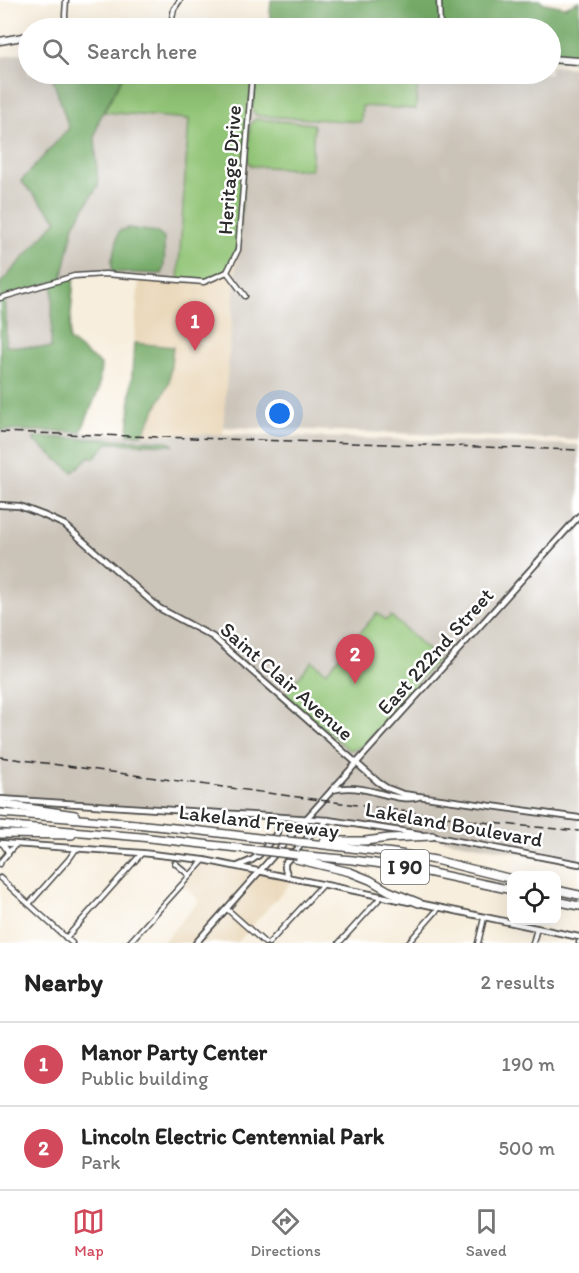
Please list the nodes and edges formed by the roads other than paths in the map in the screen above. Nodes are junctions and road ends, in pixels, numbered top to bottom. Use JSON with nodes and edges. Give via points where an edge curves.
{"nodes":[{"id":1,"x":66,"y":0,"type":"edge"},
{"id":2,"x":180,"y":0,"type":"edge"},
{"id":3,"x":439,"y":0,"type":"edge"},
{"id":4,"x":65,"y":18,"type":"edge"},
{"id":5,"x":172,"y":18,"type":"edge"},
{"id":6,"x":440,"y":18,"type":"edge"},
{"id":7,"x":18,"y":38,"type":"edge"},
{"id":8,"x":0,"y":41,"type":"edge"},
{"id":9,"x":561,"y":60,"type":"edge"},
{"id":10,"x":579,"y":61,"type":"edge"},
{"id":11,"x":251,"y":84,"type":"edge"},
{"id":12,"x":227,"y":272,"type":"junction"},
{"id":13,"x":245,"y":296,"type":"dead end"},
{"id":14,"x":0,"y":298,"type":"edge"},
{"id":15,"x":0,"y":505,"type":"edge"},
{"id":16,"x":579,"y":517,"type":"edge"},
{"id":17,"x":357,"y":764,"type":"junction"},
{"id":18,"x":332,"y":790,"type":"junction"},
{"id":19,"x":421,"y":796,"type":"junction"},
{"id":20,"x":0,"y":799,"type":"edge"},
{"id":21,"x":0,"y":804,"type":"edge"},
{"id":22,"x":0,"y":813,"type":"edge"},
{"id":23,"x":267,"y":816,"type":"junction"},
{"id":24,"x":579,"y":818,"type":"edge"},
{"id":25,"x":306,"y":819,"type":"junction"},
{"id":26,"x":328,"y":820,"type":"junction"},
{"id":27,"x":110,"y":821,"type":"junction"},
{"id":28,"x":0,"y":825,"type":"edge"},
{"id":29,"x":0,"y":834,"type":"edge"},
{"id":30,"x":103,"y":834,"type":"junction"},
{"id":31,"x":432,"y":836,"type":"junction"},
{"id":32,"x":1,"y":843,"type":"edge"},
{"id":33,"x":308,"y":843,"type":"junction"},
{"id":34,"x":16,"y":844,"type":"junction"},
{"id":35,"x":76,"y":849,"type":"junction"},
{"id":36,"x":128,"y":852,"type":"junction"},
{"id":37,"x":142,"y":853,"type":"junction"},
{"id":38,"x":8,"y":854,"type":"junction"},
{"id":39,"x":295,"y":856,"type":"junction"},
{"id":40,"x":204,"y":860,"type":"junction"},
{"id":41,"x":176,"y":862,"type":"dead end"},
{"id":42,"x":133,"y":863,"type":"junction"},
{"id":43,"x":0,"y":864,"type":"edge"},
{"id":44,"x":579,"y":864,"type":"edge"},
{"id":45,"x":238,"y":867,"type":"junction"},
{"id":46,"x":260,"y":872,"type":"junction"},
{"id":47,"x":189,"y":875,"type":"junction"},
{"id":48,"x":0,"y":878,"type":"edge"},
{"id":49,"x":288,"y":878,"type":"junction"},
{"id":50,"x":507,"y":878,"type":"edge"},
{"id":51,"x":323,"y":884,"type":"junction"},
{"id":52,"x":507,"y":889,"type":"edge"},
{"id":53,"x":561,"y":891,"type":"edge"},
{"id":54,"x":579,"y":895,"type":"edge"},
{"id":55,"x":381,"y":897,"type":"junction"},
{"id":56,"x":561,"y":902,"type":"edge"},
{"id":57,"x":419,"y":903,"type":"junction"},
{"id":58,"x":29,"y":904,"type":"junction"},
{"id":59,"x":579,"y":906,"type":"edge"},
{"id":60,"x":439,"y":908,"type":"junction"},
{"id":61,"x":227,"y":909,"type":"junction"},
{"id":62,"x":484,"y":918,"type":"junction"},
{"id":63,"x":537,"y":928,"type":"junction"},
{"id":64,"x":579,"y":937,"type":"edge"},
{"id":65,"x":66,"y":938,"type":"junction"},
{"id":66,"x":72,"y":943,"type":"edge"},
{"id":67,"x":129,"y":943,"type":"edge"},
{"id":68,"x":196,"y":943,"type":"edge"},
{"id":69,"x":267,"y":943,"type":"edge"},
{"id":70,"x":339,"y":943,"type":"edge"},
{"id":71,"x":408,"y":943,"type":"edge"},
{"id":72,"x":478,"y":943,"type":"edge"},
{"id":73,"x":533,"y":943,"type":"edge"}],
"edges":[{"from":1,"to":4,"type":"street"},
{"from":2,"to":5,"type":"street"},
{"from":3,"to":6,"type":"street"},
{"from":7,"to":8,"type":"main road"},
{"from":9,"to":10,"type":"main road"},
{"from":11,"to":12,"type":"street","name":"Heritage Drive","via":[[238,250]]},
{"from":12,"to":13,"type":"street"},
{"from":12,"to":14,"type":"street","via":[[204,282],[105,274],[74,276]]},
{"from":15,"to":17,"type":"street","name":"Saint Clair Avenue","via":[[19,506],[65,525],[159,608],[213,636]]},
{"from":16,"to":17,"type":"street","name":"East 222nd Street"},
{"from":17,"to":18,"type":"street","name":"East 222nd Street"},
{"from":17,"to":19,"type":"street","name":"Saint Clair Avenue","via":[[387,788]]},
{"from":18,"to":19,"type":"street","via":[[348,787],[412,799]]},
{"from":18,"to":25,"type":"street","name":"East 222nd Street"},
{"from":19,"to":24,"type":"street","name":"Saint Clair Avenue"},
{"from":20,"to":23,"type":"street","name":"Lakeland Boulevard"},
{"from":21,"to":27,"type":"highway"},
{"from":22,"to":27,"type":"highway","name":"Lakeland Freeway","number":"I 90"},
{"from":23,"to":25,"type":"street","name":"Lakeland Boulevard"},
{"from":23,"to":45,"type":"street","via":[[277,823],[277,833],[255,858]]},
{"from":25,"to":26,"type":"street","name":"Lakeland Boulevard"},
{"from":25,"to":46,"type":"street","name":"East 222nd Street"},
{"from":26,"to":31,"type":"street","name":"Lakeland Boulevard"},
{"from":26,"to":49,"type":"street","via":[[285,863]]},
{"from":27,"to":33,"type":"highway","name":"Lakeland Freeway","number":"I 90","bridge":true},
{"from":28,"to":30,"type":"highway","name":"Lakeland Freeway"},
{"from":29,"to":30,"type":"highway"},
{"from":30,"to":39,"type":"highway","name":"Lakeland Freeway","bridge":true},
{"from":31,"to":33,"type":"highway"},
{"from":31,"to":44,"type":"street","name":"Lakeland Boulevard"},
{"from":32,"to":34,"type":"street"},
{"from":32,"to":38,"type":"street"},
{"from":33,"to":50,"type":"highway","name":"Lakeland Freeway","number":"I 90","via":[[435,860]]},
{"from":34,"to":35,"type":"street"},
{"from":34,"to":38,"type":"street"},
{"from":35,"to":36,"type":"street"},
{"from":35,"to":58,"type":"street"},
{"from":36,"to":37,"type":"street"},
{"from":36,"to":42,"type":"street"},
{"from":37,"to":40,"type":"street"},
{"from":37,"to":42,"type":"street"},
{"from":38,"to":43,"type":"street"},
{"from":39,"to":52,"type":"highway","name":"Lakeland Freeway","number":"I 90","via":[[404,867]]},
{"from":39,"to":57,"type":"highway","via":[[350,872]]},
{"from":40,"to":45,"type":"street"},
{"from":40,"to":47,"type":"street"},
{"from":41,"to":47,"type":"street"},
{"from":42,"to":65,"type":"street"},
{"from":45,"to":46,"type":"street"},
{"from":46,"to":49,"type":"street"},
{"from":46,"to":61,"type":"street","name":"East 222nd Street"},
{"from":47,"to":67,"type":"street"},
{"from":48,"to":58,"type":"street"},
{"from":49,"to":51,"type":"street"},
{"from":51,"to":55,"type":"street"},
{"from":51,"to":69,"type":"street"},
{"from":53,"to":54,"type":"highway"},
{"from":55,"to":57,"type":"street"},
{"from":55,"to":70,"type":"street"},
{"from":56,"to":59,"type":"highway"},
{"from":57,"to":60,"type":"street"},
{"from":58,"to":65,"type":"street"},
{"from":60,"to":62,"type":"street"},
{"from":60,"to":71,"type":"street"},
{"from":61,"to":68,"type":"street","name":"East 222nd Street"},
{"from":61,"to":69,"type":"street"},
{"from":62,"to":63,"type":"street"},
{"from":62,"to":72,"type":"street"},
{"from":63,"to":64,"type":"street"},
{"from":63,"to":73,"type":"street"},
{"from":65,"to":66,"type":"street"}]}
